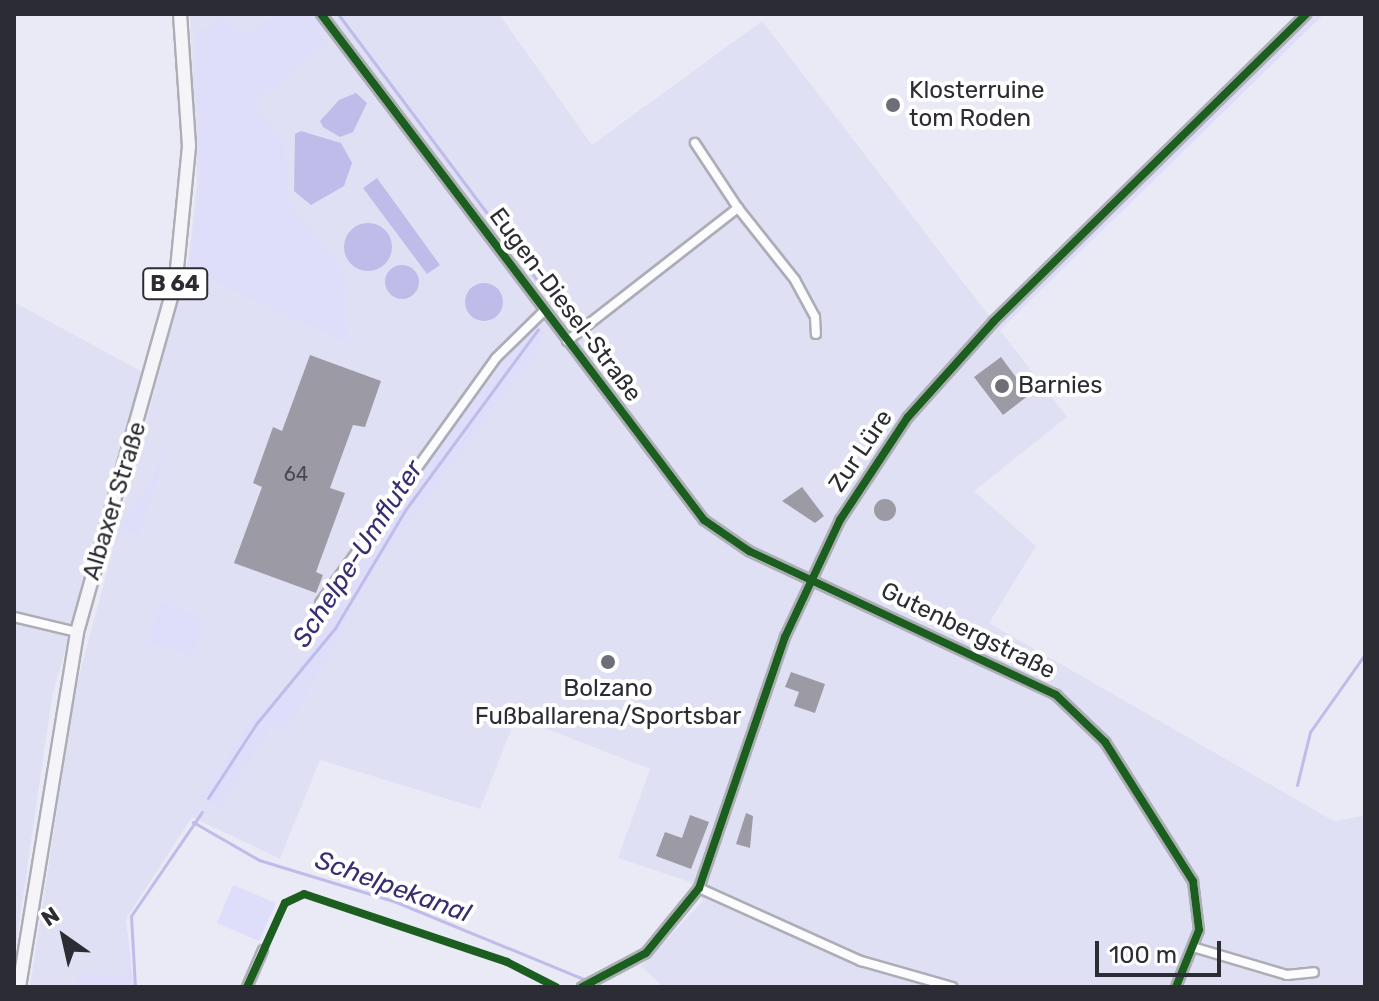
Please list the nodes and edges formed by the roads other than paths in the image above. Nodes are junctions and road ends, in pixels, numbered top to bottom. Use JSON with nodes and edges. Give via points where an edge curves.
{"nodes":[{"id":1,"x":180,"y":14,"type":"edge"},
{"id":2,"x":321,"y":14,"type":"edge"},
{"id":3,"x":1306,"y":14,"type":"edge"},
{"id":4,"x":695,"y":143,"type":"dead end"},
{"id":5,"x":738,"y":208,"type":"junction"},
{"id":6,"x":544,"y":311,"type":"junction"},
{"id":7,"x":816,"y":334,"type":"dead end"},
{"id":8,"x":567,"y":341,"type":"junction"},
{"id":9,"x":811,"y":580,"type":"junction"},
{"id":10,"x":320,"y":603,"type":"dead end"},
{"id":11,"x":14,"y":617,"type":"edge"},
{"id":12,"x":77,"y":632,"type":"junction"},
{"id":13,"x":699,"y":888,"type":"junction"},
{"id":14,"x":1196,"y":948,"type":"junction"},
{"id":15,"x":263,"y":950,"type":"dead end"},
{"id":16,"x":1314,"y":972,"type":"dead end"},
{"id":17,"x":19,"y":987,"type":"edge"},
{"id":18,"x":249,"y":987,"type":"edge"},
{"id":19,"x":582,"y":987,"type":"edge"},
{"id":20,"x":952,"y":987,"type":"edge"},
{"id":21,"x":1176,"y":987,"type":"edge"}],
"edges":[{"from":1,"to":12,"type":"main road","name":"Albaxer Straße","number":"B 64","via":[[189,146],[176,279]]},
{"from":2,"to":6,"type":"street","name":"Eugen-Diesel-Straße"},
{"from":3,"to":9,"type":"street","name":"Zur Lüre","via":[[945,372],[868,472]]},
{"from":4,"to":5,"type":"street"},
{"from":5,"to":7,"type":"street","via":[[795,280],[815,317]]},
{"from":5,"to":8,"type":"street"},
{"from":6,"to":8,"type":"street","name":"Eugen-Diesel-Straße"},
{"from":6,"to":10,"type":"street","via":[[496,358]]},
{"from":8,"to":9,"type":"street","name":"Eugen-Diesel-Straße","via":[[704,520],[728,540]]},
{"from":9,"to":13,"type":"street","name":"Zur Lüre","via":[[761,699]]},
{"from":9,"to":14,"type":"street","name":"Gutenbergstraße","via":[[992,662],[1056,695],[1086,721],[1150,807],[1193,881],[1201,918]]},
{"from":11,"to":12,"type":"street"},
{"from":12,"to":17,"type":"main road","name":"Albaxer Straße","number":"B 64"},
{"from":13,"to":19,"type":"street","name":"Zur Lüre","via":[[646,953]]},
{"from":13,"to":20,"type":"street","via":[[861,961]]},
{"from":14,"to":16,"type":"street","via":[[1287,975]]},
{"from":14,"to":21,"type":"street","name":"Gutenbergstraße"},
{"from":15,"to":18,"type":"street"}]}
